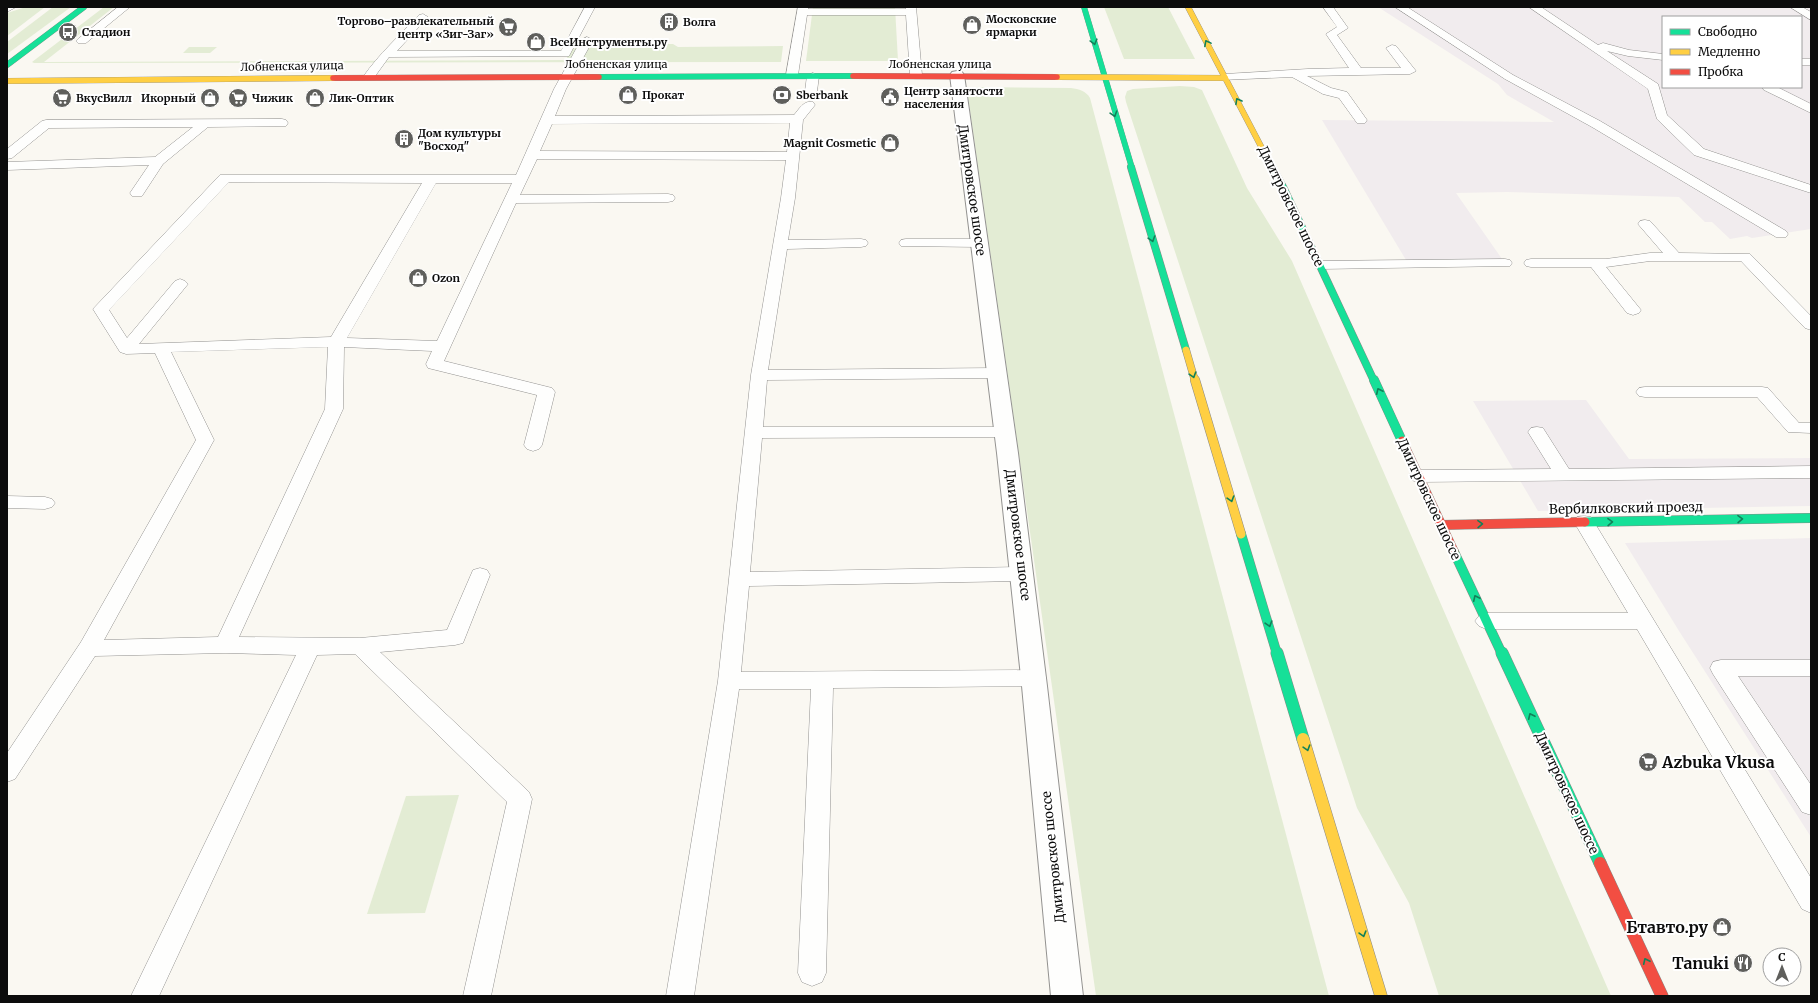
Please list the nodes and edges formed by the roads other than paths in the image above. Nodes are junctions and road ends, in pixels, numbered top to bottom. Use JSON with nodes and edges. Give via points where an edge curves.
{"nodes":[{"id":1,"x":11,"y":7,"type":"edge"},
{"id":2,"x":84,"y":7,"type":"edge"},
{"id":3,"x":125,"y":7,"type":"edge"},
{"id":4,"x":590,"y":7,"type":"edge"},
{"id":5,"x":1084,"y":7,"type":"edge"},
{"id":6,"x":1188,"y":7,"type":"edge"},
{"id":7,"x":1328,"y":7,"type":"edge"},
{"id":8,"x":1400,"y":7,"type":"edge"},
{"id":9,"x":1534,"y":7,"type":"edge"},
{"id":10,"x":1795,"y":7,"type":"edge"},
{"id":11,"x":7,"y":9,"type":"edge"},
{"id":12,"x":912,"y":9,"type":"edge"},
{"id":13,"x":803,"y":10,"type":"edge"},
{"id":14,"x":423,"y":17,"type":"dead end"},
{"id":15,"x":1811,"y":17,"type":"edge"},
{"id":16,"x":1583,"y":39,"type":"junction"},
{"id":17,"x":586,"y":40,"type":"dead end"},
{"id":18,"x":82,"y":41,"type":"dead end"},
{"id":19,"x":1392,"y":48,"type":"dead end"},
{"id":20,"x":386,"y":54,"type":"junction"},
{"id":21,"x":1662,"y":58,"type":"edge"},
{"id":22,"x":7,"y":65,"type":"edge"},
{"id":23,"x":1358,"y":72,"type":"junction"},
{"id":24,"x":1294,"y":73,"type":"junction"},
{"id":25,"x":792,"y":75,"type":"junction"},
{"id":26,"x":916,"y":75,"type":"junction"},
{"id":27,"x":957,"y":75,"type":"junction"},
{"id":28,"x":568,"y":76,"type":"junction"},
{"id":29,"x":813,"y":76,"type":"junction"},
{"id":30,"x":369,"y":77,"type":"junction"},
{"id":31,"x":1103,"y":77,"type":"junction"},
{"id":32,"x":1225,"y":78,"type":"junction"},
{"id":33,"x":7,"y":81,"type":"edge"},
{"id":34,"x":1770,"y":88,"type":"edge"},
{"id":35,"x":811,"y":91,"type":"dead end"},
{"id":36,"x":1811,"y":109,"type":"edge"},
{"id":37,"x":546,"y":120,"type":"junction"},
{"id":38,"x":1361,"y":120,"type":"dead end"},
{"id":39,"x":205,"y":123,"type":"junction"},
{"id":40,"x":282,"y":123,"type":"dead end"},
{"id":41,"x":7,"y":155,"type":"edge"},
{"id":42,"x":532,"y":155,"type":"junction"},
{"id":43,"x":792,"y":156,"type":"junction"},
{"id":44,"x":158,"y":161,"type":"junction"},
{"id":45,"x":7,"y":166,"type":"edge"},
{"id":46,"x":432,"y":178,"type":"junction"},
{"id":47,"x":520,"y":179,"type":"junction"},
{"id":48,"x":1811,"y":188,"type":"edge"},
{"id":49,"x":137,"y":193,"type":"dead end"},
{"id":50,"x":668,"y":198,"type":"dead end"},
{"id":51,"x":512,"y":199,"type":"junction"},
{"id":52,"x":1645,"y":224,"type":"dead end"},
{"id":53,"x":1781,"y":234,"type":"dead end"},
{"id":54,"x":861,"y":243,"type":"dead end"},
{"id":55,"x":906,"y":243,"type":"dead end"},
{"id":56,"x":979,"y":243,"type":"junction"},
{"id":57,"x":780,"y":244,"type":"junction"},
{"id":58,"x":1675,"y":258,"type":"junction"},
{"id":59,"x":1530,"y":263,"type":"dead end"},
{"id":60,"x":1595,"y":263,"type":"junction"},
{"id":61,"x":1505,"y":264,"type":"dead end"},
{"id":62,"x":1320,"y":265,"type":"junction"},
{"id":63,"x":180,"y":284,"type":"dead end"},
{"id":64,"x":1633,"y":310,"type":"dead end"},
{"id":65,"x":1811,"y":325,"type":"edge"},
{"id":66,"x":336,"y":342,"type":"junction"},
{"id":67,"x":442,"y":346,"type":"junction"},
{"id":68,"x":162,"y":348,"type":"junction"},
{"id":69,"x":126,"y":349,"type":"junction"},
{"id":70,"x":998,"y":373,"type":"junction"},
{"id":71,"x":759,"y":375,"type":"junction"},
{"id":72,"x":1645,"y":392,"type":"dead end"},
{"id":73,"x":1811,"y":428,"type":"edge"},
{"id":74,"x":1005,"y":432,"type":"junction"},
{"id":75,"x":1537,"y":432,"type":"dead end"},
{"id":76,"x":753,"y":433,"type":"junction"},
{"id":77,"x":533,"y":445,"type":"dead end"},
{"id":78,"x":1811,"y":472,"type":"edge"},
{"id":79,"x":1563,"y":474,"type":"junction"},
{"id":80,"x":1418,"y":476,"type":"junction"},
{"id":81,"x":7,"y":502,"type":"edge"},
{"id":82,"x":45,"y":503,"type":"dead end"},
{"id":83,"x":1811,"y":518,"type":"edge"},
{"id":84,"x":1584,"y":522,"type":"junction"},
{"id":85,"x":1441,"y":525,"type":"junction"},
{"id":86,"x":1022,"y":574,"type":"junction"},
{"id":87,"x":480,"y":575,"type":"dead end"},
{"id":88,"x":739,"y":579,"type":"junction"},
{"id":89,"x":1486,"y":621,"type":"junction"},
{"id":90,"x":1643,"y":621,"type":"junction"},
{"id":91,"x":225,"y":645,"type":"junction"},
{"id":92,"x":360,"y":646,"type":"junction"},
{"id":93,"x":310,"y":647,"type":"junction"},
{"id":94,"x":89,"y":648,"type":"junction"},
{"id":95,"x":1811,"y":668,"type":"edge"},
{"id":96,"x":1035,"y":678,"type":"junction"},
{"id":97,"x":822,"y":680,"type":"junction"},
{"id":98,"x":729,"y":681,"type":"junction"},
{"id":99,"x":7,"y":772,"type":"edge"},
{"id":100,"x":1811,"y":805,"type":"edge"},
{"id":101,"x":1811,"y":901,"type":"edge"},
{"id":102,"x":812,"y":973,"type":"dead end"},
{"id":103,"x":145,"y":996,"type":"edge"},
{"id":104,"x":477,"y":996,"type":"edge"},
{"id":105,"x":680,"y":996,"type":"edge"},
{"id":106,"x":1067,"y":996,"type":"edge"},
{"id":107,"x":1381,"y":996,"type":"edge"},
{"id":108,"x":1662,"y":996,"type":"edge"}],
"edges":[{"from":1,"to":11,"type":"lane"},
{"from":2,"to":22,"type":"main road"},
{"from":3,"to":18,"type":"lane"},
{"from":4,"to":20,"type":"lane","via":[[565,54]]},
{"from":5,"to":31,"type":"main road","one_way":true},
{"from":32,"to":6,"type":"main road","name":"Дмитровское шоссе","one_way":true},
{"from":7,"to":23,"type":"lane","via":[[1343,28],[1331,34]]},
{"from":8,"to":53,"type":"lane","via":[[1509,77],[1596,124]]},
{"from":9,"to":16,"type":"lane"},
{"from":10,"to":15,"type":"lane"},
{"from":12,"to":13,"type":"lane"},
{"from":12,"to":26,"type":"lane"},
{"from":13,"to":25,"type":"lane"},
{"from":14,"to":20,"type":"lane"},
{"from":16,"to":21,"type":"lane","via":[[1628,53]]},
{"from":16,"to":48,"type":"lane","via":[[1654,87],[1661,116],[1699,152]]},
{"from":17,"to":28,"type":"lane"},
{"from":19,"to":23,"type":"lane","via":[[1410,72]]},
{"from":20,"to":30,"type":"lane"},
{"from":23,"to":24,"type":"lane"},
{"from":24,"to":32,"type":"lane"},
{"from":24,"to":38,"type":"lane","via":[[1327,91],[1343,95]]},
{"from":25,"to":28,"type":"main road","name":"Лобненская улица"},
{"from":25,"to":29,"type":"main road","name":"Лобненская улица"},
{"from":26,"to":27,"type":"main road","name":"Лобненская улица"},
{"from":26,"to":29,"type":"main road","name":"Лобненская улица"},
{"from":27,"to":31,"type":"main road","name":"Лобненская улица"},
{"from":27,"to":56,"type":"street","name":"Дмитровское шоссе"},
{"from":28,"to":30,"type":"main road","name":"Лобненская улица"},
{"from":28,"to":37,"type":"lane"},
{"from":29,"to":35,"type":"lane"},
{"from":30,"to":33,"type":"main road","name":"Лобненская улица"},
{"from":31,"to":32,"type":"main road","name":"Лобненская улица"},
{"from":31,"to":107,"type":"main road","one_way":true},
{"from":62,"to":32,"type":"main road","name":"Дмитровское шоссе","one_way":true,"via":[[1258,137]]},
{"from":34,"to":36,"type":"lane"},
{"from":37,"to":42,"type":"lane"},
{"from":37,"to":43,"type":"lane","via":[[803,112]]},
{"from":39,"to":40,"type":"lane"},
{"from":39,"to":41,"type":"lane","via":[[46,124]]},
{"from":39,"to":44,"type":"lane"},
{"from":42,"to":43,"type":"lane"},
{"from":42,"to":47,"type":"lane"},
{"from":43,"to":57,"type":"lane"},
{"from":44,"to":45,"type":"lane"},
{"from":44,"to":49,"type":"lane"},
{"from":46,"to":47,"type":"lane"},
{"from":46,"to":66,"type":"lane"},
{"from":46,"to":69,"type":"lane","via":[[225,178],[101,309]]},
{"from":47,"to":51,"type":"lane"},
{"from":50,"to":51,"type":"lane"},
{"from":51,"to":67,"type":"lane"},
{"from":52,"to":58,"type":"lane"},
{"from":54,"to":57,"type":"lane"},
{"from":55,"to":56,"type":"lane"},
{"from":56,"to":70,"type":"street","name":"Дмитровское шоссе"},
{"from":57,"to":71,"type":"lane"},
{"from":58,"to":60,"type":"lane"},
{"from":58,"to":65,"type":"lane","via":[[1745,258]]},
{"from":59,"to":60,"type":"lane"},
{"from":60,"to":64,"type":"lane"},
{"from":61,"to":62,"type":"lane"},
{"from":80,"to":62,"type":"main road","name":"Дмитровское шоссе","one_way":true},
{"from":63,"to":69,"type":"lane"},
{"from":66,"to":67,"type":"lane"},
{"from":66,"to":68,"type":"lane"},
{"from":66,"to":91,"type":"lane","via":[[334,409]]},
{"from":67,"to":77,"type":"lane","via":[[434,364],[546,392]]},
{"from":68,"to":69,"type":"lane"},
{"from":68,"to":94,"type":"lane","via":[[205,440]]},
{"from":70,"to":71,"type":"lane"},
{"from":70,"to":74,"type":"street","name":"Дмитровское шоссе"},
{"from":71,"to":76,"type":"lane"},
{"from":72,"to":73,"type":"lane","via":[[1762,392],[1794,428]]},
{"from":74,"to":76,"type":"lane"},
{"from":74,"to":86,"type":"street","name":"Дмитровское шоссе"},
{"from":75,"to":79,"type":"lane"},
{"from":76,"to":88,"type":"lane"},
{"from":78,"to":79,"type":"lane"},
{"from":79,"to":80,"type":"lane"},
{"from":80,"to":85,"type":"main road","name":"Дмитровское шоссе"},
{"from":81,"to":82,"type":"lane"},
{"from":84,"to":83,"type":"main road","name":"Вербилковский проезд","one_way":true},
{"from":85,"to":84,"type":"main road","name":"Вербилковский проезд","one_way":true},
{"from":84,"to":90,"type":"lane"},
{"from":89,"to":85,"type":"main road","name":"Дмитровское шоссе","one_way":true},
{"from":86,"to":88,"type":"lane"},
{"from":86,"to":96,"type":"street","name":"Дмитровское шоссе"},
{"from":87,"to":92,"type":"lane","via":[[455,637]]},
{"from":88,"to":98,"type":"lane"},
{"from":89,"to":90,"type":"lane"},
{"from":108,"to":89,"type":"main road","name":"Дмитровское шоссе","one_way":true},
{"from":90,"to":101,"type":"lane"},
{"from":91,"to":93,"type":"lane"},
{"from":91,"to":94,"type":"lane"},
{"from":92,"to":93,"type":"lane"},
{"from":92,"to":104,"type":"lane","via":[[520,799]]},
{"from":93,"to":103,"type":"lane"},
{"from":94,"to":99,"type":"lane"},
{"from":95,"to":100,"type":"lane","via":[[1721,668]]},
{"from":96,"to":97,"type":"lane"},
{"from":96,"to":106,"type":"street","name":"Дмитровское шоссе"},
{"from":97,"to":98,"type":"lane"},
{"from":97,"to":102,"type":"lane"},
{"from":98,"to":105,"type":"lane"}]}
